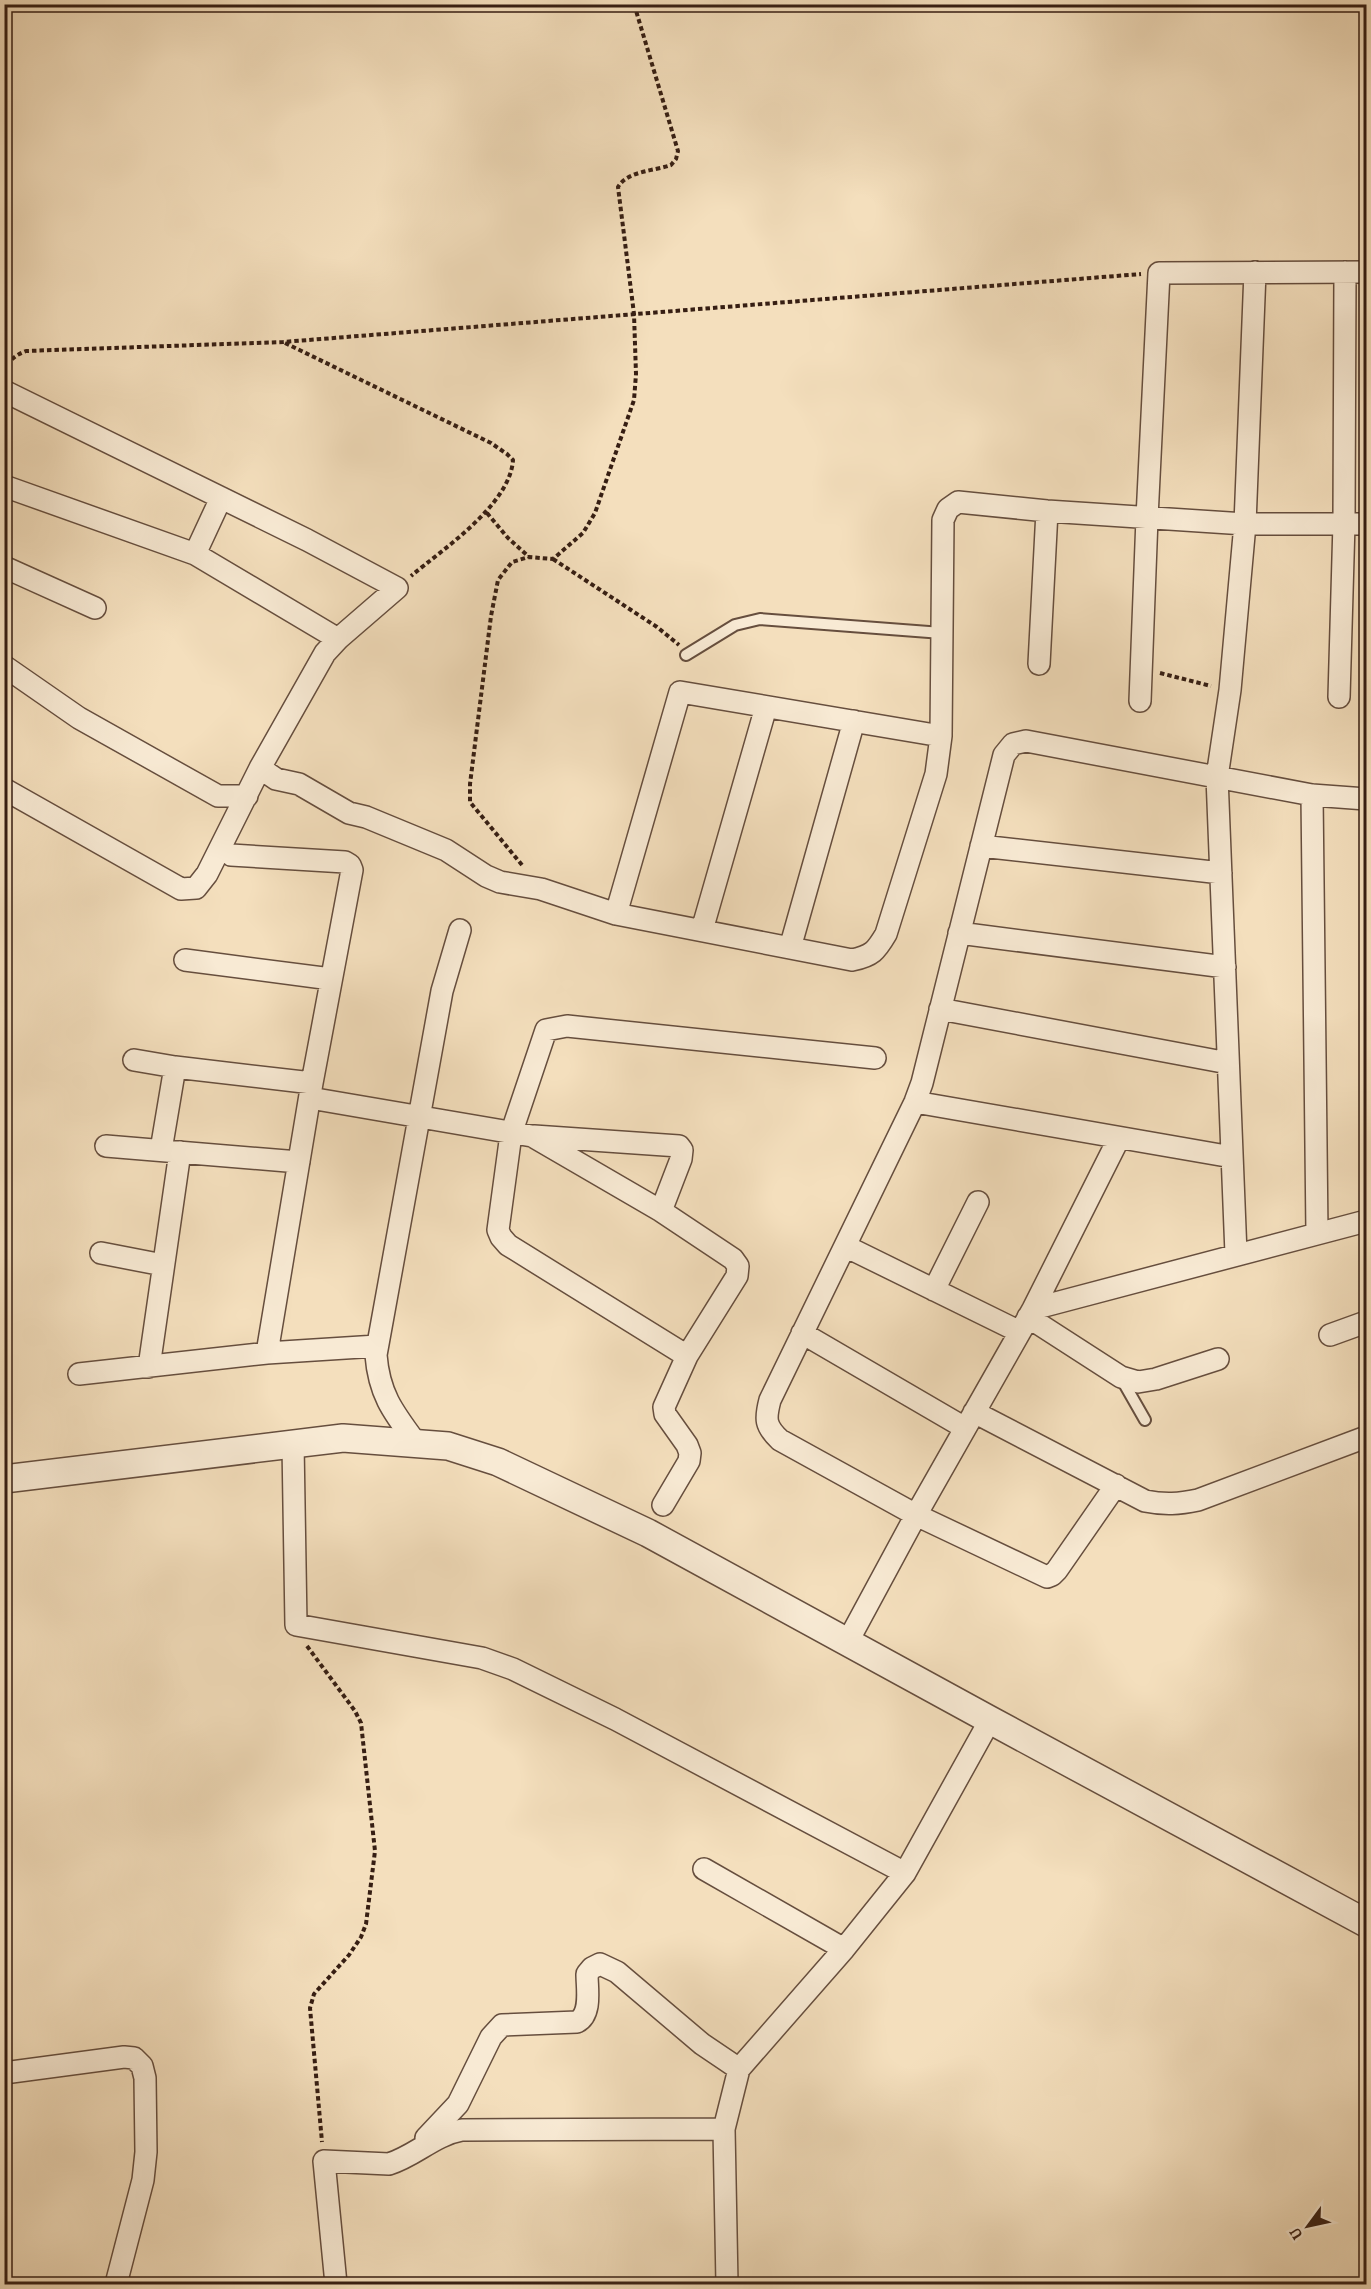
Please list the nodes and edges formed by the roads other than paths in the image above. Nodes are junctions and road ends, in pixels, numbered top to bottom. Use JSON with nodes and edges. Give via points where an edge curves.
{"nodes":[{"id":1,"x":1356,"y":272,"type":"edge"},
{"id":2,"x":1255,"y":273,"type":"junction"},
{"id":3,"x":4,"y":391,"type":"edge"},
{"id":4,"x":4,"y":486,"type":"edge"},
{"id":5,"x":221,"y":498,"type":"junction"},
{"id":6,"x":1047,"y":511,"type":"junction"},
{"id":7,"x":1147,"y":518,"type":"junction"},
{"id":8,"x":1344,"y":523,"type":"junction"},
{"id":9,"x":1245,"y":524,"type":"junction"},
{"id":10,"x":1366,"y":525,"type":"edge"},
{"id":11,"x":195,"y":554,"type":"junction"},
{"id":12,"x":4,"y":567,"type":"edge"},
{"id":13,"x":95,"y":608,"type":"dead end"},
{"id":14,"x":942,"y":633,"type":"junction"},
{"id":15,"x":338,"y":639,"type":"junction"},
{"id":16,"x":686,"y":655,"type":"road end"},
{"id":17,"x":1039,"y":664,"type":"dead end"},
{"id":18,"x":4,"y":666,"type":"edge"},
{"id":19,"x":1339,"y":697,"type":"dead end"},
{"id":20,"x":1140,"y":701,"type":"dead end"},
{"id":21,"x":766,"y":707,"type":"junction"},
{"id":22,"x":854,"y":721,"type":"junction"},
{"id":23,"x":941,"y":736,"type":"junction"},
{"id":24,"x":260,"y":768,"type":"junction"},
{"id":25,"x":1217,"y":777,"type":"junction"},
{"id":26,"x":4,"y":789,"type":"edge"},
{"id":27,"x":1312,"y":795,"type":"junction"},
{"id":28,"x":247,"y":796,"type":"junction"},
{"id":29,"x":1366,"y":799,"type":"edge"},
{"id":30,"x":981,"y":846,"type":"junction"},
{"id":31,"x":231,"y":855,"type":"dead end"},
{"id":32,"x":1221,"y":873,"type":"junction"},
{"id":33,"x":616,"y":914,"type":"junction"},
{"id":34,"x":460,"y":930,"type":"dead end"},
{"id":35,"x":702,"y":930,"type":"junction"},
{"id":36,"x":959,"y":933,"type":"junction"},
{"id":37,"x":790,"y":948,"type":"junction"},
{"id":38,"x":184,"y":960,"type":"dead end"},
{"id":39,"x":1225,"y":967,"type":"junction"},
{"id":40,"x":331,"y":979,"type":"junction"},
{"id":41,"x":940,"y":1009,"type":"junction"},
{"id":42,"x":875,"y":1058,"type":"dead end"},
{"id":43,"x":134,"y":1060,"type":"dead end"},
{"id":44,"x":1228,"y":1063,"type":"junction"},
{"id":45,"x":175,"y":1067,"type":"junction"},
{"id":46,"x":311,"y":1091,"type":"junction"},
{"id":47,"x":915,"y":1102,"type":"junction"},
{"id":48,"x":421,"y":1118,"type":"junction"},
{"id":49,"x":521,"y":1135,"type":"junction"},
{"id":50,"x":1119,"y":1138,"type":"junction"},
{"id":51,"x":106,"y":1146,"type":"dead end"},
{"id":52,"x":170,"y":1151,"type":"junction"},
{"id":53,"x":1232,"y":1157,"type":"junction"},
{"id":54,"x":299,"y":1162,"type":"junction"},
{"id":55,"x":978,"y":1202,"type":"dead end"},
{"id":56,"x":661,"y":1211,"type":"junction"},
{"id":57,"x":1366,"y":1221,"type":"edge"},
{"id":58,"x":1317,"y":1233,"type":"junction"},
{"id":59,"x":845,"y":1246,"type":"junction"},
{"id":60,"x":101,"y":1253,"type":"dead end"},
{"id":61,"x":1236,"y":1254,"type":"junction"},
{"id":62,"x":163,"y":1265,"type":"junction"},
{"id":63,"x":934,"y":1290,"type":"junction"},
{"id":64,"x":1027,"y":1319,"type":"junction"},
{"id":65,"x":1366,"y":1322,"type":"edge"},
{"id":66,"x":802,"y":1333,"type":"junction"},
{"id":67,"x":1330,"y":1335,"type":"dead end"},
{"id":68,"x":377,"y":1346,"type":"junction"},
{"id":69,"x":267,"y":1353,"type":"junction"},
{"id":70,"x":687,"y":1356,"type":"junction"},
{"id":71,"x":1218,"y":1359,"type":"dead end"},
{"id":72,"x":148,"y":1367,"type":"junction"},
{"id":73,"x":79,"y":1374,"type":"dead end"},
{"id":74,"x":1121,"y":1377,"type":"junction"},
{"id":75,"x":969,"y":1420,"type":"junction"},
{"id":76,"x":1145,"y":1420,"type":"dead end"},
{"id":77,"x":1366,"y":1437,"type":"edge"},
{"id":78,"x":416,"y":1443,"type":"junction"},
{"id":79,"x":293,"y":1444,"type":"junction"},
{"id":80,"x":4,"y":1479,"type":"edge"},
{"id":81,"x":1116,"y":1485,"type":"junction"},
{"id":82,"x":663,"y":1505,"type":"dead end"},
{"id":83,"x":916,"y":1515,"type":"junction"},
{"id":84,"x":848,"y":1641,"type":"junction"},
{"id":85,"x":990,"y":1720,"type":"junction"},
{"id":86,"x":704,"y":1869,"type":"dead end"},
{"id":87,"x":904,"y":1873,"type":"junction"},
{"id":88,"x":1366,"y":1923,"type":"edge"},
{"id":89,"x":844,"y":1949,"type":"junction"},
{"id":90,"x":739,"y":2069,"type":"junction"},
{"id":91,"x":4,"y":2073,"type":"edge"},
{"id":92,"x":724,"y":2129,"type":"junction"},
{"id":93,"x":413,"y":2152,"type":"junction"},
{"id":94,"x":116,"y":2284,"type":"edge"},
{"id":95,"x":336,"y":2284,"type":"edge"},
{"id":96,"x":727,"y":2284,"type":"edge"}],
"edges":[{"from":1,"to":2,"type":"street"},
{"from":1,"to":8,"type":"street"},
{"from":2,"to":7,"type":"street","via":[[1160,273]]},
{"from":2,"to":9,"type":"street"},
{"from":3,"to":5,"type":"street"},
{"from":4,"to":11,"type":"street"},
{"from":5,"to":11,"type":"street"},
{"from":5,"to":15,"type":"street","via":[[397,588]]},
{"from":6,"to":7,"type":"street"},
{"from":6,"to":14,"type":"street","via":[[958,502],[948,509],[943,520]]},
{"from":6,"to":17,"type":"street"},
{"from":7,"to":9,"type":"street"},
{"from":7,"to":20,"type":"street"},
{"from":8,"to":9,"type":"street"},
{"from":8,"to":10,"type":"street"},
{"from":8,"to":19,"type":"street"},
{"from":9,"to":25,"type":"street","via":[[1230,690]]},
{"from":11,"to":15,"type":"street"},
{"from":12,"to":13,"type":"street"},
{"from":14,"to":16,"type":"lane","via":[[760,619],[735,625]]},
{"from":14,"to":23,"type":"street"},
{"from":15,"to":24,"type":"street","via":[[325,653]]},
{"from":18,"to":28,"type":"street","via":[[79,718],[218,796]]},
{"from":21,"to":22,"type":"street"},
{"from":21,"to":33,"type":"street","via":[[680,692]]},
{"from":21,"to":35,"type":"street"},
{"from":22,"to":23,"type":"street"},
{"from":22,"to":37,"type":"street"},
{"from":23,"to":37,"type":"street","via":[[936,774],[878,948],[866,957],[852,960]]},
{"from":24,"to":28,"type":"street"},
{"from":24,"to":33,"type":"street","via":[[276,779],[299,784],[349,813],[446,850],[493,879],[541,888]]},
{"from":25,"to":27,"type":"street"},
{"from":25,"to":30,"type":"street","via":[[1026,741],[1013,744],[1004,755]]},
{"from":25,"to":32,"type":"street"},
{"from":26,"to":28,"type":"street","via":[[181,889],[196,888],[207,874]]},
{"from":27,"to":29,"type":"street"},
{"from":27,"to":58,"type":"street"},
{"from":30,"to":32,"type":"street"},
{"from":30,"to":36,"type":"street"},
{"from":31,"to":40,"type":"street","via":[[350,865],[352,875]]},
{"from":32,"to":39,"type":"street"},
{"from":33,"to":35,"type":"street"},
{"from":34,"to":48,"type":"street","via":[[442,991]]},
{"from":35,"to":37,"type":"street"},
{"from":36,"to":39,"type":"street"},
{"from":36,"to":41,"type":"street"},
{"from":38,"to":40,"type":"street"},
{"from":39,"to":44,"type":"street"},
{"from":40,"to":46,"type":"street"},
{"from":41,"to":44,"type":"street"},
{"from":41,"to":47,"type":"street"},
{"from":42,"to":49,"type":"street","via":[[556,1027],[546,1030]]},
{"from":43,"to":45,"type":"street"},
{"from":44,"to":53,"type":"street"},
{"from":45,"to":46,"type":"street"},
{"from":45,"to":52,"type":"street"},
{"from":46,"to":48,"type":"street"},
{"from":46,"to":54,"type":"street"},
{"from":47,"to":50,"type":"street"},
{"from":47,"to":59,"type":"street"},
{"from":48,"to":49,"type":"street"},
{"from":48,"to":68,"type":"street"},
{"from":49,"to":56,"type":"street"},
{"from":49,"to":56,"type":"street","via":[[679,1146],[681,1158]]},
{"from":49,"to":70,"type":"street","via":[[498,1230],[501,1237]]},
{"from":50,"to":53,"type":"street"},
{"from":50,"to":64,"type":"street"},
{"from":51,"to":52,"type":"street"},
{"from":52,"to":54,"type":"street"},
{"from":52,"to":62,"type":"street"},
{"from":53,"to":61,"type":"street"},
{"from":54,"to":69,"type":"street"},
{"from":55,"to":63,"type":"street"},
{"from":56,"to":70,"type":"street","via":[[728,1255],[738,1266],[732,1286]]},
{"from":57,"to":58,"type":"street"},
{"from":58,"to":61,"type":"street"},
{"from":59,"to":63,"type":"street"},
{"from":59,"to":66,"type":"street"},
{"from":60,"to":62,"type":"street"},
{"from":61,"to":64,"type":"street"},
{"from":62,"to":72,"type":"street"},
{"from":63,"to":64,"type":"street"},
{"from":64,"to":74,"type":"street"},
{"from":64,"to":75,"type":"street"},
{"from":65,"to":67,"type":"street"},
{"from":66,"to":75,"type":"street"},
{"from":66,"to":83,"type":"street","via":[[770,1400],[766,1416],[770,1431]]},
{"from":68,"to":69,"type":"street"},
{"from":68,"to":78,"type":"street","via":[[377,1377],[383,1393]]},
{"from":69,"to":72,"type":"street"},
{"from":70,"to":82,"type":"street","via":[[664,1407],[687,1445],[689,1461]]},
{"from":71,"to":74,"type":"street","via":[[1156,1379],[1138,1382]]},
{"from":72,"to":73,"type":"street"},
{"from":74,"to":76,"type":"lane"},
{"from":75,"to":81,"type":"street"},
{"from":75,"to":83,"type":"street"},
{"from":77,"to":81,"type":"street","via":[[1177,1505],[1145,1501]]},
{"from":78,"to":79,"type":"street","via":[[343,1438]]},
{"from":78,"to":84,"type":"street","via":[[448,1446],[498,1462],[648,1533]]},
{"from":79,"to":80,"type":"street"},
{"from":79,"to":87,"type":"street","via":[[296,1625],[482,1658],[513,1669]]},
{"from":81,"to":83,"type":"street","via":[[1050,1576]]},
{"from":83,"to":84,"type":"street"},
{"from":84,"to":85,"type":"street"},
{"from":85,"to":87,"type":"street"},
{"from":85,"to":88,"type":"street"},
{"from":86,"to":89,"type":"street"},
{"from":87,"to":89,"type":"street"},
{"from":89,"to":90,"type":"street"},
{"from":90,"to":92,"type":"street"},
{"from":90,"to":93,"type":"street","via":[[702,2044],[617,1972],[600,1964],[587,1974],[587,2011],[582,2019],[502,2025],[495,2031],[458,2104]]},
{"from":91,"to":94,"type":"street","via":[[124,2057],[134,2058],[142,2067],[146,2152],[143,2181]]},
{"from":92,"to":93,"type":"street","via":[[462,2130],[447,2132]]},
{"from":92,"to":96,"type":"street"},
{"from":93,"to":95,"type":"street","via":[[389,2164],[324,2161]]}]}
